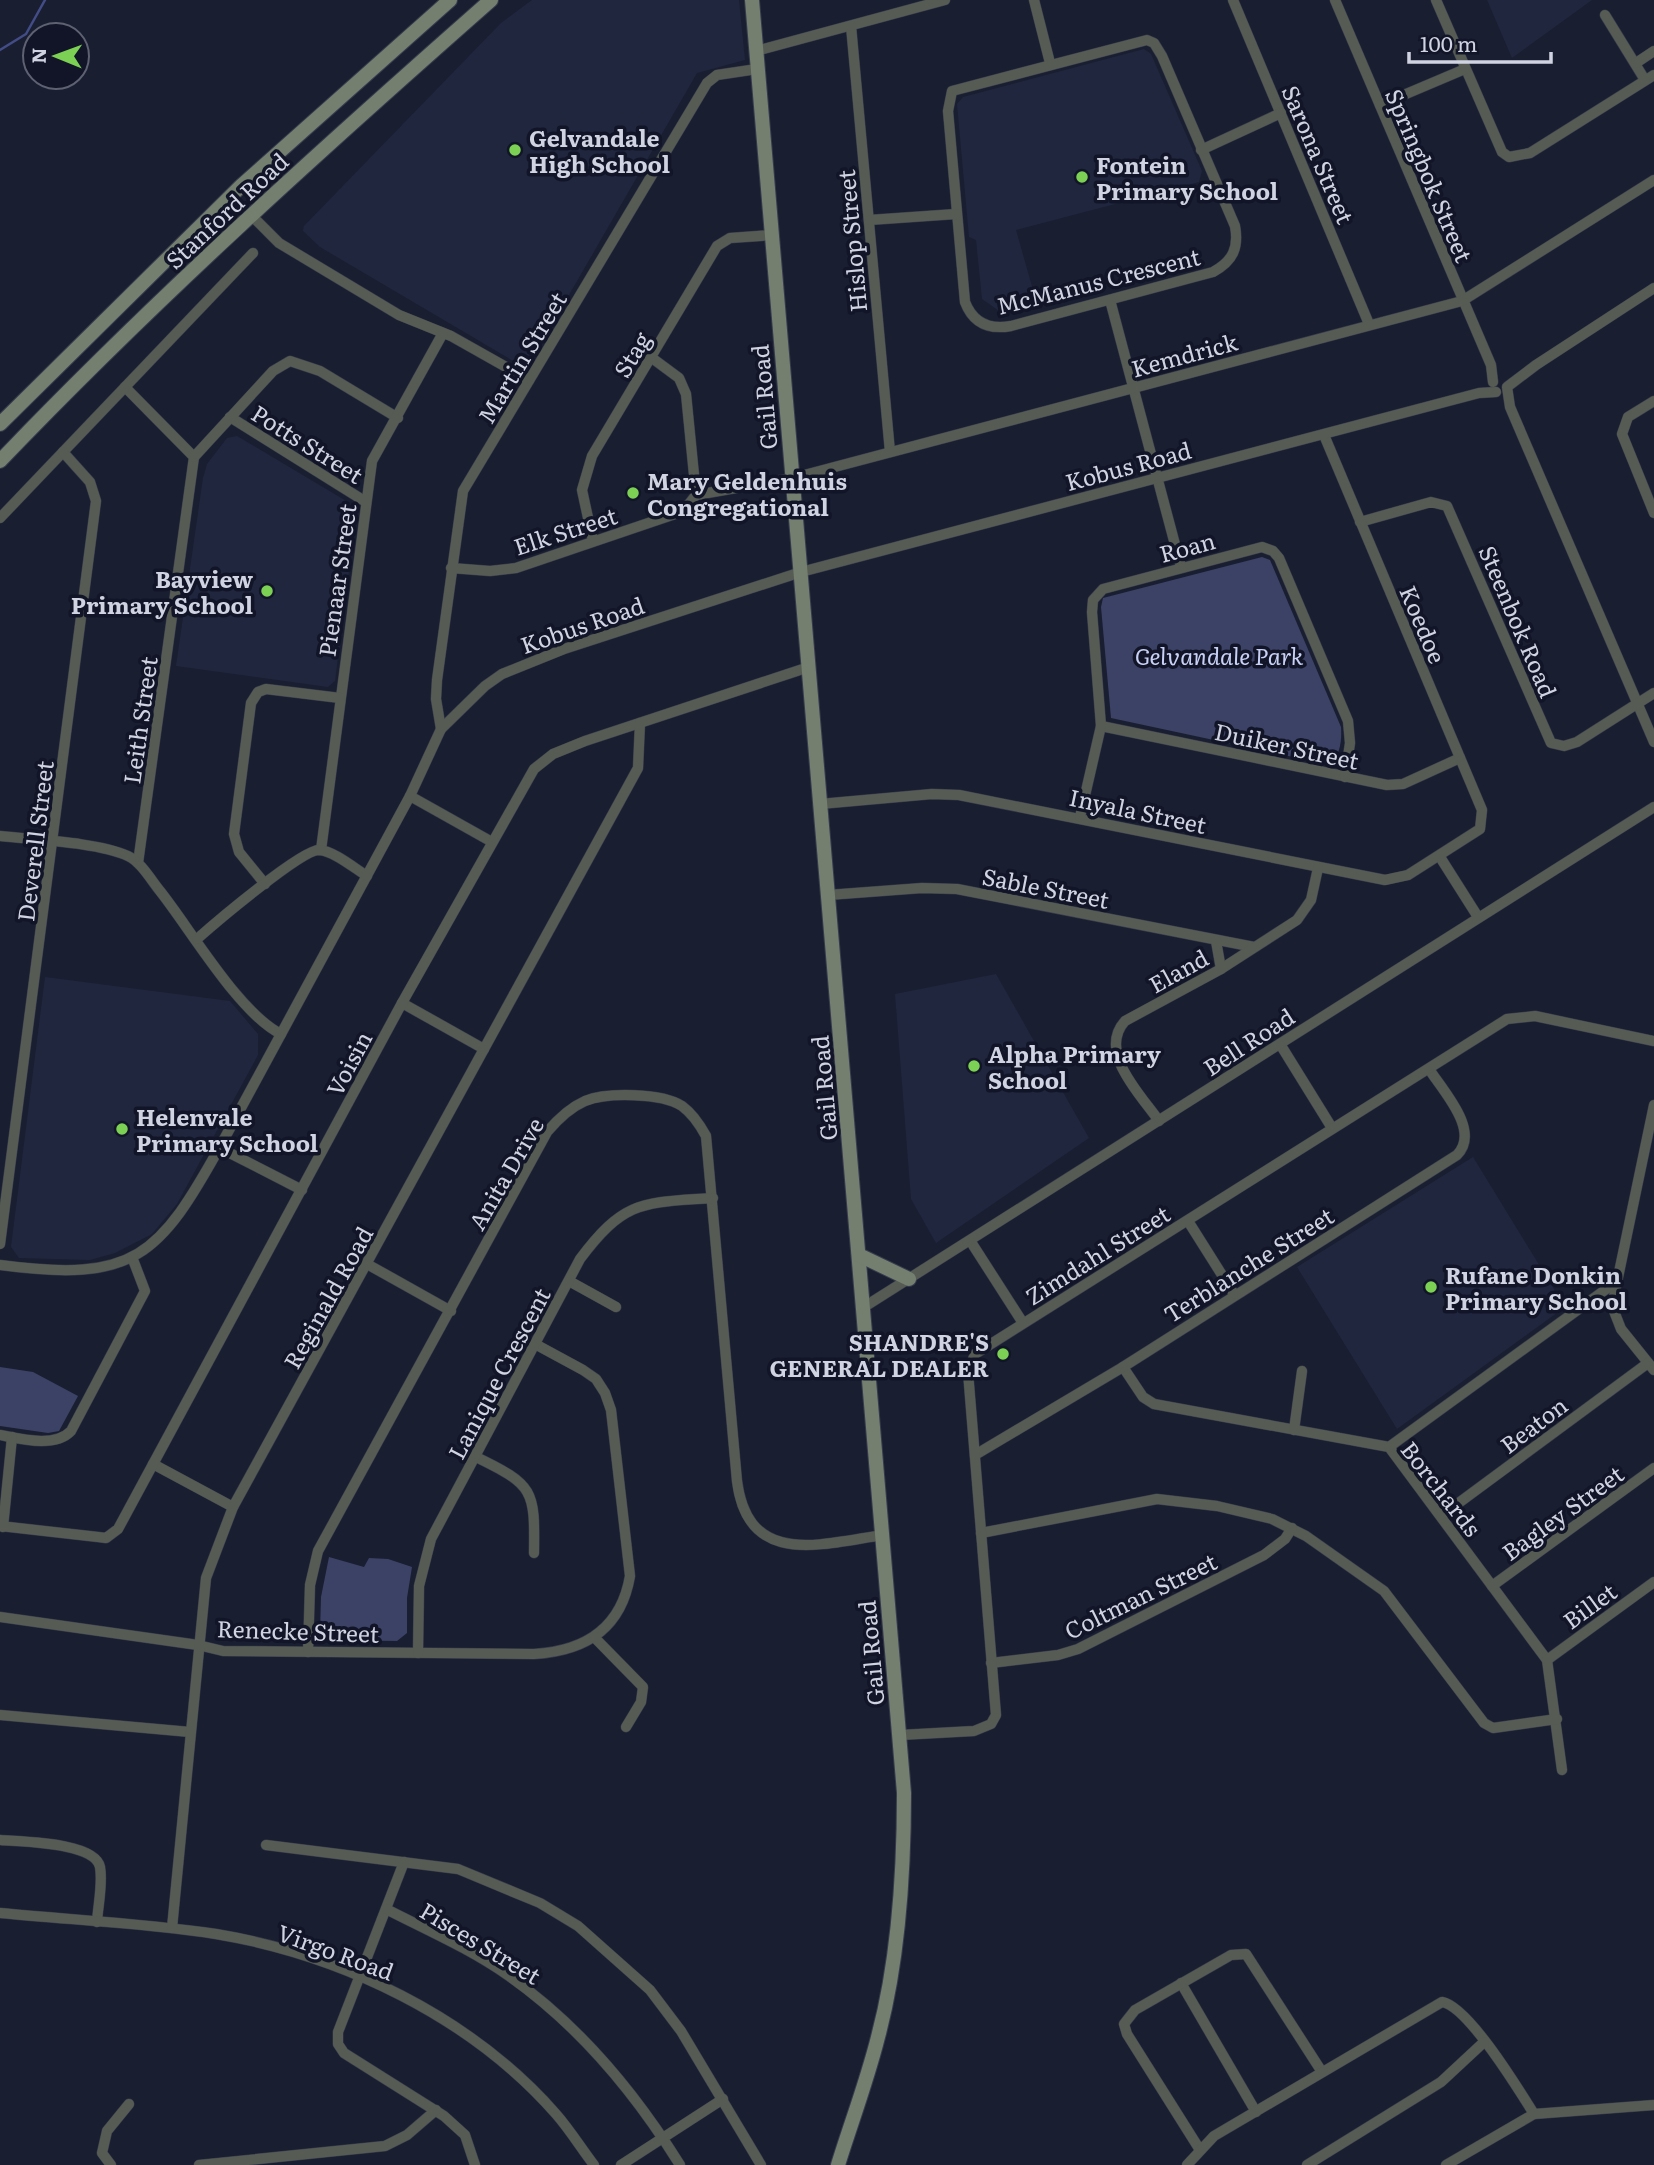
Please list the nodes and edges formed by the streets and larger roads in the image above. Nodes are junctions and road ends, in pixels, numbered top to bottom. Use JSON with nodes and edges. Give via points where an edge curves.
{"nodes":[{"id":1,"x":450,"y":0,"type":"edge"},
{"id":2,"x":492,"y":0,"type":"edge"},
{"id":3,"x":752,"y":0,"type":"edge"},
{"id":4,"x":945,"y":0,"type":"edge"},
{"id":5,"x":1034,"y":0,"type":"edge"},
{"id":6,"x":1233,"y":0,"type":"edge"},
{"id":7,"x":1335,"y":0,"type":"edge"},
{"id":8,"x":1436,"y":0,"type":"edge"},
{"id":9,"x":1605,"y":15,"type":"dead end"},
{"id":10,"x":851,"y":26,"type":"junction"},
{"id":11,"x":756,"y":51,"type":"junction"},
{"id":12,"x":1654,"y":51,"type":"edge"},
{"id":13,"x":1050,"y":63,"type":"junction"},
{"id":14,"x":1636,"y":63,"type":"junction"},
{"id":15,"x":757,"y":69,"type":"junction"},
{"id":16,"x":1465,"y":69,"type":"junction"},
{"id":17,"x":1650,"y":78,"type":"edge"},
{"id":18,"x":1380,"y":105,"type":"junction"},
{"id":19,"x":1281,"y":113,"type":"junction"},
{"id":20,"x":1201,"y":150,"type":"junction"},
{"id":21,"x":1654,"y":180,"type":"edge"},
{"id":22,"x":956,"y":214,"type":"junction"},
{"id":23,"x":252,"y":216,"type":"junction"},
{"id":24,"x":869,"y":220,"type":"junction"},
{"id":25,"x":773,"y":235,"type":"junction"},
{"id":26,"x":253,"y":253,"type":"dead end"},
{"id":27,"x":1654,"y":288,"type":"edge"},
{"id":28,"x":1110,"y":300,"type":"junction"},
{"id":29,"x":1462,"y":301,"type":"junction"},
{"id":30,"x":1369,"y":324,"type":"junction"},
{"id":31,"x":443,"y":333,"type":"junction"},
{"id":32,"x":652,"y":358,"type":"junction"},
{"id":33,"x":530,"y":380,"type":"junction"},
{"id":34,"x":1499,"y":385,"type":"junction"},
{"id":35,"x":125,"y":387,"type":"junction"},
{"id":36,"x":1134,"y":387,"type":"junction"},
{"id":37,"x":1654,"y":401,"type":"edge"},
{"id":38,"x":230,"y":417,"type":"junction"},
{"id":39,"x":398,"y":418,"type":"junction"},
{"id":40,"x":0,"y":424,"type":"edge"},
{"id":41,"x":1324,"y":435,"type":"junction"},
{"id":42,"x":63,"y":452,"type":"junction"},
{"id":43,"x":890,"y":452,"type":"junction"},
{"id":44,"x":194,"y":457,"type":"junction"},
{"id":45,"x":0,"y":461,"type":"edge"},
{"id":46,"x":1157,"y":477,"type":"junction"},
{"id":47,"x":793,"y":478,"type":"junction"},
{"id":48,"x":696,"y":495,"type":"junction"},
{"id":49,"x":366,"y":502,"type":"junction"},
{"id":50,"x":1654,"y":513,"type":"edge"},
{"id":51,"x":0,"y":518,"type":"edge"},
{"id":52,"x":1360,"y":522,"type":"junction"},
{"id":53,"x":593,"y":541,"type":"junction"},
{"id":54,"x":451,"y":568,"type":"junction"},
{"id":55,"x":1181,"y":568,"type":"junction"},
{"id":56,"x":801,"y":572,"type":"junction"},
{"id":57,"x":809,"y":667,"type":"junction"},
{"id":58,"x":1654,"y":693,"type":"edge"},
{"id":59,"x":340,"y":698,"type":"junction"},
{"id":60,"x":1638,"y":704,"type":"junction"},
{"id":61,"x":640,"y":723,"type":"junction"},
{"id":62,"x":1101,"y":726,"type":"junction"},
{"id":63,"x":441,"y":729,"type":"junction"},
{"id":64,"x":1654,"y":742,"type":"edge"},
{"id":65,"x":1460,"y":758,"type":"junction"},
{"id":66,"x":1345,"y":777,"type":"junction"},
{"id":67,"x":410,"y":796,"type":"junction"},
{"id":68,"x":820,"y":804,"type":"junction"},
{"id":69,"x":1654,"y":807,"type":"edge"},
{"id":70,"x":1080,"y":817,"type":"junction"},
{"id":71,"x":1480,"y":829,"type":"joint"},
{"id":72,"x":0,"y":835,"type":"edge"},
{"id":73,"x":492,"y":842,"type":"junction"},
{"id":74,"x":53,"y":843,"type":"junction"},
{"id":75,"x":321,"y":850,"type":"junction"},
{"id":76,"x":1440,"y":857,"type":"junction"},
{"id":77,"x":138,"y":863,"type":"junction"},
{"id":78,"x":1318,"y":868,"type":"junction"},
{"id":79,"x":367,"y":876,"type":"junction"},
{"id":80,"x":265,"y":884,"type":"junction"},
{"id":81,"x":828,"y":895,"type":"junction"},
{"id":82,"x":1478,"y":917,"type":"junction"},
{"id":83,"x":197,"y":939,"type":"junction"},
{"id":84,"x":1216,"y":940,"type":"junction"},
{"id":85,"x":1254,"y":947,"type":"junction"},
{"id":86,"x":1221,"y":969,"type":"junction"},
{"id":87,"x":401,"y":1003,"type":"junction"},
{"id":88,"x":281,"y":1034,"type":"junction"},
{"id":89,"x":1654,"y":1041,"type":"edge"},
{"id":90,"x":1280,"y":1044,"type":"junction"},
{"id":91,"x":484,"y":1049,"type":"junction"},
{"id":92,"x":1429,"y":1069,"type":"junction"},
{"id":93,"x":1654,"y":1105,"type":"edge"},
{"id":94,"x":1159,"y":1121,"type":"junction"},
{"id":95,"x":1332,"y":1128,"type":"junction"},
{"id":96,"x":220,"y":1148,"type":"junction"},
{"id":97,"x":302,"y":1189,"type":"junction"},
{"id":98,"x":713,"y":1198,"type":"junction"},
{"id":99,"x":1188,"y":1221,"type":"junction"},
{"id":100,"x":971,"y":1242,"type":"junction"},
{"id":101,"x":0,"y":1244,"type":"edge"},
{"id":102,"x":859,"y":1255,"type":"junction"},
{"id":103,"x":132,"y":1257,"type":"junction"},
{"id":104,"x":367,"y":1264,"type":"junction"},
{"id":105,"x":0,"y":1265,"type":"edge"},
{"id":106,"x":909,"y":1279,"type":"junction"},
{"id":107,"x":569,"y":1280,"type":"junction"},
{"id":108,"x":1616,"y":1282,"type":"junction"},
{"id":109,"x":1234,"y":1294,"type":"junction"},
{"id":110,"x":617,"y":1307,"type":"dead end"},
{"id":111,"x":864,"y":1307,"type":"junction"},
{"id":112,"x":451,"y":1311,"type":"junction"},
{"id":113,"x":1024,"y":1322,"type":"junction"},
{"id":114,"x":535,"y":1344,"type":"junction"},
{"id":115,"x":1123,"y":1367,"type":"junction"},
{"id":116,"x":1651,"y":1367,"type":"edge"},
{"id":117,"x":1302,"y":1371,"type":"dead end"},
{"id":118,"x":1294,"y":1430,"type":"junction"},
{"id":119,"x":0,"y":1435,"type":"edge"},
{"id":120,"x":12,"y":1437,"type":"junction"},
{"id":121,"x":1389,"y":1447,"type":"junction"},
{"id":122,"x":975,"y":1455,"type":"junction"},
{"id":123,"x":476,"y":1457,"type":"junction"},
{"id":124,"x":153,"y":1464,"type":"junction"},
{"id":125,"x":1654,"y":1468,"type":"edge"},
{"id":126,"x":233,"y":1507,"type":"junction"},
{"id":127,"x":1441,"y":1516,"type":"junction"},
{"id":128,"x":2,"y":1526,"type":"edge"},
{"id":129,"x":1292,"y":1528,"type":"junction"},
{"id":130,"x":981,"y":1533,"type":"junction"},
{"id":131,"x":883,"y":1535,"type":"junction"},
{"id":132,"x":534,"y":1553,"type":"dead end"},
{"id":133,"x":1654,"y":1582,"type":"edge"},
{"id":134,"x":1492,"y":1586,"type":"junction"},
{"id":135,"x":0,"y":1617,"type":"edge"},
{"id":136,"x":594,"y":1637,"type":"junction"},
{"id":137,"x":198,"y":1644,"type":"junction"},
{"id":138,"x":308,"y":1652,"type":"junction"},
{"id":139,"x":418,"y":1653,"type":"junction"},
{"id":140,"x":1547,"y":1660,"type":"junction"},
{"id":141,"x":991,"y":1663,"type":"junction"},
{"id":142,"x":0,"y":1715,"type":"edge"},
{"id":143,"x":1557,"y":1719,"type":"junction"},
{"id":144,"x":626,"y":1727,"type":"dead end"},
{"id":145,"x":190,"y":1732,"type":"junction"},
{"id":146,"x":900,"y":1735,"type":"junction"},
{"id":147,"x":1562,"y":1769,"type":"dead end"},
{"id":148,"x":0,"y":1840,"type":"edge"},
{"id":149,"x":267,"y":1845,"type":"dead end"},
{"id":150,"x":404,"y":1862,"type":"junction"},
{"id":151,"x":386,"y":1909,"type":"junction"},
{"id":152,"x":0,"y":1913,"type":"edge"},
{"id":153,"x":97,"y":1922,"type":"junction"},
{"id":154,"x":172,"y":1928,"type":"junction"},
{"id":155,"x":359,"y":1975,"type":"junction"},
{"id":156,"x":1181,"y":1983,"type":"junction"},
{"id":157,"x":1484,"y":2042,"type":"junction"},
{"id":158,"x":1322,"y":2073,"type":"junction"},
{"id":159,"x":723,"y":2099,"type":"junction"},
{"id":160,"x":129,"y":2104,"type":"dead end"},
{"id":161,"x":1654,"y":2105,"type":"edge"},
{"id":162,"x":436,"y":2110,"type":"junction"},
{"id":163,"x":1256,"y":2112,"type":"junction"},
{"id":164,"x":1534,"y":2113,"type":"junction"},
{"id":165,"x":663,"y":2138,"type":"junction"},
{"id":166,"x":1200,"y":2150,"type":"junction"},
{"id":167,"x":111,"y":2165,"type":"edge"},
{"id":168,"x":199,"y":2165,"type":"edge"},
{"id":169,"x":475,"y":2165,"type":"edge"},
{"id":170,"x":594,"y":2165,"type":"edge"},
{"id":171,"x":621,"y":2165,"type":"edge"},
{"id":172,"x":680,"y":2165,"type":"edge"},
{"id":173,"x":761,"y":2165,"type":"edge"},
{"id":174,"x":838,"y":2165,"type":"edge"},
{"id":175,"x":1187,"y":2165,"type":"edge"},
{"id":176,"x":1307,"y":2165,"type":"edge"},
{"id":177,"x":1446,"y":2165,"type":"edge"}],
"edges":[{"from":1,"to":40,"type":"street","name":"Stanford Road","via":[[241,186]]},
{"from":2,"to":23,"type":"street","name":"Stanford Road"},
{"from":3,"to":11,"type":"street","name":"Gail Road"},
{"from":4,"to":10,"type":"street"},
{"from":5,"to":13,"type":"street"},
{"from":6,"to":19,"type":"street","name":"Sarona Street"},
{"from":7,"to":18,"type":"street","name":"Springbok Street"},
{"from":8,"to":16,"type":"street"},
{"from":9,"to":14,"type":"street"},
{"from":10,"to":11,"type":"street"},
{"from":10,"to":24,"type":"street","name":"Hislop Street"},
{"from":11,"to":15,"type":"street","name":"Gail Road"},
{"from":12,"to":14,"type":"street"},
{"from":13,"to":20,"type":"street","name":"McManus Crescent","via":[[1135,41],[1154,43]]},
{"from":13,"to":22,"type":"street","name":"McManus Crescent","via":[[960,88],[950,95]]},
{"from":14,"to":17,"type":"street"},
{"from":15,"to":25,"type":"street","name":"Gail Road"},
{"from":15,"to":33,"type":"street","name":"Martin Street","via":[[724,73],[707,83]]},
{"from":16,"to":17,"type":"street","via":[[1502,152],[1514,157],[1530,153]]},
{"from":16,"to":18,"type":"street"},
{"from":18,"to":29,"type":"street","name":"Springbok Street"},
{"from":19,"to":20,"type":"street"},
{"from":19,"to":30,"type":"street","name":"Sarona Street"},
{"from":20,"to":28,"type":"street","name":"McManus Crescent","via":[[1235,226],[1233,256],[1213,272]]},
{"from":21,"to":29,"type":"street","name":"Kemdrick"},
{"from":22,"to":24,"type":"street"},
{"from":22,"to":28,"type":"street","name":"McManus Crescent","via":[[965,302],[971,316],[985,325],[1011,326]]},
{"from":23,"to":31,"type":"street","via":[[290,250],[399,315]]},
{"from":23,"to":45,"type":"street","name":"Stanford Road"},
{"from":24,"to":43,"type":"street","name":"Hislop Street"},
{"from":25,"to":32,"type":"street","name":"Stag","via":[[721,242]]},
{"from":25,"to":47,"type":"street","name":"Gail Road"},
{"from":26,"to":35,"type":"street"},
{"from":27,"to":34,"type":"street","name":"Kobus Road","via":[[1522,375]]},
{"from":28,"to":36,"type":"street"},
{"from":29,"to":30,"type":"street","name":"Kemdrick"},
{"from":29,"to":34,"type":"street","name":"Springbok Street"},
{"from":30,"to":36,"type":"street","name":"Kemdrick"},
{"from":31,"to":33,"type":"street"},
{"from":31,"to":39,"type":"street","name":"Pienaar Street"},
{"from":32,"to":48,"type":"street","via":[[679,378],[686,394]]},
{"from":32,"to":53,"type":"street","name":"Stag","via":[[586,468],[583,501]]},
{"from":33,"to":54,"type":"street","name":"Martin Street","via":[[463,491]]},
{"from":34,"to":41,"type":"street","name":"Kobus Road"},
{"from":34,"to":60,"type":"street"},
{"from":35,"to":42,"type":"street"},
{"from":35,"to":44,"type":"street"},
{"from":36,"to":43,"type":"street","name":"Kemdrick"},
{"from":36,"to":46,"type":"street"},
{"from":37,"to":50,"type":"street","via":[[1628,417],[1622,434]]},
{"from":38,"to":39,"type":"street","via":[[282,364],[295,360]]},
{"from":38,"to":44,"type":"street"},
{"from":38,"to":49,"type":"street","name":"Potts Street"},
{"from":39,"to":49,"type":"street","name":"Pienaar Street","via":[[372,461]]},
{"from":41,"to":46,"type":"street","name":"Kobus Road"},
{"from":41,"to":52,"type":"street","name":"Koedoe"},
{"from":42,"to":51,"type":"street"},
{"from":42,"to":74,"type":"street","name":"Deverell Street","via":[[90,482],[96,501]]},
{"from":43,"to":47,"type":"street","name":"Kemdrick"},
{"from":44,"to":77,"type":"street","name":"Leith Street"},
{"from":46,"to":55,"type":"street"},
{"from":46,"to":56,"type":"street","name":"Kobus Road"},
{"from":47,"to":48,"type":"street","name":"Kemdrick"},
{"from":47,"to":56,"type":"street","name":"Gail Road"},
{"from":48,"to":53,"type":"street","name":"Elk Street","via":[[675,514]]},
{"from":49,"to":59,"type":"street","name":"Pienaar Street"},
{"from":52,"to":60,"type":"street","name":"Steenbok Road","via":[[1431,502],[1447,506],[1551,743],[1577,742]]},
{"from":52,"to":65,"type":"street","name":"Koedoe"},
{"from":53,"to":54,"type":"street","name":"Elk Street","via":[[506,570]]},
{"from":54,"to":63,"type":"street","name":"Martin Street","via":[[436,691]]},
{"from":55,"to":62,"type":"street","name":"Roan","via":[[1103,589],[1093,600]]},
{"from":55,"to":66,"type":"street","name":"Roan","via":[[1262,547],[1279,558],[1348,721]]},
{"from":56,"to":57,"type":"street","name":"Gail Road"},
{"from":56,"to":63,"type":"street","name":"Kobus Road","via":[[517,667],[485,686]]},
{"from":57,"to":61,"type":"street","name":"Voisin"},
{"from":57,"to":68,"type":"street","name":"Gail Road"},
{"from":58,"to":60,"type":"street"},
{"from":59,"to":75,"type":"street","name":"Pienaar Street"},
{"from":59,"to":80,"type":"street","via":[[266,689],[251,703],[234,834],[239,852]]},
{"from":60,"to":64,"type":"street"},
{"from":61,"to":73,"type":"street","name":"Voisin","via":[[545,758],[527,776]]},
{"from":61,"to":91,"type":"street","name":"Reginald Road","via":[[638,768]]},
{"from":62,"to":66,"type":"street","name":"Duiker Street"},
{"from":62,"to":70,"type":"street","name":"Roan"},
{"from":63,"to":67,"type":"street","name":"Kobus Road"},
{"from":65,"to":66,"type":"street","name":"Duiker Street","via":[[1395,785]]},
{"from":65,"to":71,"type":"street","name":"Koedoe","via":[[1483,813]]},
{"from":67,"to":73,"type":"street"},
{"from":67,"to":79,"type":"street","name":"Kobus Road"},
{"from":68,"to":70,"type":"street","name":"Inyala Street","via":[[938,793]]},
{"from":68,"to":81,"type":"street","name":"Gail Road"},
{"from":69,"to":82,"type":"street","name":"Bell Road"},
{"from":70,"to":78,"type":"street","name":"Inyala Street"},
{"from":71,"to":76,"type":"street","name":"Inyala Street"},
{"from":72,"to":74,"type":"street"},
{"from":73,"to":87,"type":"street","name":"Voisin"},
{"from":74,"to":77,"type":"street","via":[[116,852]]},
{"from":74,"to":101,"type":"street","name":"Deverell Street"},
{"from":75,"to":79,"type":"street"},
{"from":75,"to":80,"type":"street"},
{"from":76,"to":78,"type":"street","name":"Inyala Street","via":[[1390,880]]},
{"from":76,"to":82,"type":"street"},
{"from":77,"to":83,"type":"street"},
{"from":78,"to":85,"type":"street","name":"Eland","via":[[1311,900],[1302,915]]},
{"from":79,"to":88,"type":"street","name":"Kobus Road"},
{"from":80,"to":83,"type":"street"},
{"from":81,"to":84,"type":"street","name":"Sable Street","via":[[943,888]]},
{"from":81,"to":102,"type":"street","name":"Gail Road"},
{"from":82,"to":90,"type":"street","name":"Bell Road"},
{"from":83,"to":88,"type":"street","via":[[257,1018]]},
{"from":84,"to":85,"type":"street","name":"Sable Street"},
{"from":84,"to":86,"type":"street"},
{"from":85,"to":86,"type":"street","name":"Eland"},
{"from":86,"to":94,"type":"street","name":"Eland","via":[[1125,1021],[1115,1034],[1121,1065]]},
{"from":87,"to":91,"type":"street"},
{"from":87,"to":97,"type":"street","name":"Voisin"},
{"from":88,"to":96,"type":"street","name":"Kobus Road"},
{"from":89,"to":92,"type":"street","name":"Zimdahl Street","via":[[1523,1015],[1507,1019]]},
{"from":90,"to":94,"type":"street","name":"Bell Road"},
{"from":90,"to":95,"type":"street"},
{"from":91,"to":104,"type":"street","name":"Reginald Road"},
{"from":92,"to":95,"type":"street","name":"Zimdahl Street"},
{"from":92,"to":109,"type":"street","name":"Terblanche Street","via":[[1464,1126],[1462,1150]]},
{"from":93,"to":108,"type":"street"},
{"from":94,"to":100,"type":"street","name":"Bell Road"},
{"from":95,"to":99,"type":"street","name":"Zimdahl Street"},
{"from":96,"to":97,"type":"street"},
{"from":96,"to":103,"type":"street","name":"Kobus Road","via":[[174,1224]]},
{"from":97,"to":124,"type":"street","name":"Voisin"},
{"from":98,"to":107,"type":"street","name":"Lanique Crescent","via":[[642,1205],[617,1216]]},
{"from":98,"to":112,"type":"street","name":"Anita Drive","via":[[706,1136],[680,1105],[625,1096],[585,1101],[547,1132]]},
{"from":98,"to":131,"type":"street","name":"Anita Drive","via":[[737,1481],[745,1514],[764,1535],[788,1545]]},
{"from":99,"to":109,"type":"street"},
{"from":99,"to":113,"type":"street","name":"Zimdahl Street"},
{"from":100,"to":106,"type":"street","name":"Bell Road"},
{"from":100,"to":113,"type":"street"},
{"from":102,"to":106,"type":"street"},
{"from":102,"to":111,"type":"street","name":"Gail Road"},
{"from":103,"to":105,"type":"street","name":"Kobus Road","via":[[75,1272]]},
{"from":103,"to":120,"type":"street","via":[[145,1291],[71,1431],[52,1441]]},
{"from":104,"to":112,"type":"street"},
{"from":104,"to":126,"type":"street","name":"Reginald Road"},
{"from":106,"to":111,"type":"street","name":"Bell Road"},
{"from":107,"to":110,"type":"street"},
{"from":107,"to":114,"type":"street","name":"Lanique Crescent"},
{"from":108,"to":116,"type":"street","via":[[1614,1316]]},
{"from":108,"to":121,"type":"street"},
{"from":109,"to":115,"type":"street","name":"Terblanche Street"},
{"from":111,"to":131,"type":"street","name":"Gail Road"},
{"from":112,"to":138,"type":"street","name":"Anita Drive","via":[[318,1551],[310,1585]]},
{"from":113,"to":122,"type":"street","name":"Zimdahl Street","via":[[975,1354],[971,1363]]},
{"from":114,"to":123,"type":"street","name":"Lanique Crescent"},
{"from":114,"to":136,"type":"street","name":"Renecke Street","via":[[596,1379],[611,1410],[630,1576],[626,1598]]},
{"from":115,"to":118,"type":"street","name":"Borchards","via":[[1143,1397],[1154,1404]]},
{"from":115,"to":122,"type":"street","name":"Terblanche Street"},
{"from":116,"to":127,"type":"street","name":"Beaton"},
{"from":117,"to":118,"type":"street"},
{"from":118,"to":121,"type":"street","name":"Borchards"},
{"from":119,"to":120,"type":"street"},
{"from":120,"to":128,"type":"street"},
{"from":121,"to":127,"type":"street","name":"Borchards"},
{"from":122,"to":130,"type":"street","name":"Zimdahl Street"},
{"from":123,"to":132,"type":"street","via":[[509,1473],[528,1489]]},
{"from":123,"to":139,"type":"street","name":"Lanique Crescent","via":[[424,1560]]},
{"from":124,"to":126,"type":"street"},
{"from":124,"to":128,"type":"street","name":"Voisin","via":[[123,1522],[106,1538]]},
{"from":125,"to":134,"type":"street","name":"Bagley Street"},
{"from":126,"to":137,"type":"street","name":"Reginald Road","via":[[206,1578]]},
{"from":127,"to":134,"type":"street","name":"Borchards"},
{"from":129,"to":130,"type":"street","via":[[1272,1519],[1170,1498]]},
{"from":129,"to":141,"type":"street","name":"Coltman Street","via":[[1264,1555],[1078,1649]]},
{"from":129,"to":143,"type":"street","via":[[1384,1591],[1484,1723],[1493,1728]]},
{"from":130,"to":141,"type":"street","name":"Zimdahl Street"},
{"from":131,"to":146,"type":"street","name":"Gail Road"},
{"from":133,"to":140,"type":"street","name":"Billet"},
{"from":134,"to":140,"type":"street","name":"Borchards"},
{"from":135,"to":137,"type":"street","name":"Renecke Street"},
{"from":136,"to":139,"type":"street","name":"Renecke Street","via":[[560,1653]]},
{"from":136,"to":144,"type":"street","via":[[643,1687],[641,1702]]},
{"from":137,"to":138,"type":"street","name":"Renecke Street","via":[[223,1651]]},
{"from":137,"to":145,"type":"street","name":"Reginald Road"},
{"from":138,"to":139,"type":"street","name":"Renecke Street"},
{"from":140,"to":143,"type":"street","name":"Borchards"},
{"from":141,"to":146,"type":"street","name":"Zimdahl Street","via":[[996,1704],[992,1724],[974,1731]]},
{"from":142,"to":145,"type":"street"},
{"from":143,"to":147,"type":"street","name":"Borchards"},
{"from":145,"to":154,"type":"street","name":"Reginald Road"},
{"from":146,"to":174,"type":"street","name":"Gail Road","via":[[904,1835],[888,1989],[878,2038]]},
{"from":148,"to":153,"type":"street","via":[[72,1848],[94,1857],[100,1867]]},
{"from":149,"to":150,"type":"street"},
{"from":150,"to":151,"type":"street"},
{"from":150,"to":159,"type":"street","via":[[458,1869],[540,1903],[578,1926],[650,1990]]},
{"from":151,"to":155,"type":"street"},
{"from":151,"to":165,"type":"street","name":"Pisces Street","via":[[508,1975],[559,2014],[621,2080]]},
{"from":152,"to":153,"type":"street","name":"Virgo Road"},
{"from":153,"to":154,"type":"street","name":"Virgo Road"},
{"from":154,"to":155,"type":"street","name":"Virgo Road","via":[[257,1943]]},
{"from":155,"to":162,"type":"street","via":[[338,2032],[339,2049]]},
{"from":155,"to":170,"type":"street","name":"Virgo Road","via":[[408,1999],[490,2051],[556,2114]]},
{"from":156,"to":158,"type":"street","via":[[1231,1955],[1245,1954]]},
{"from":156,"to":163,"type":"street"},
{"from":156,"to":166,"type":"street","via":[[1135,2010],[1124,2024]]},
{"from":157,"to":158,"type":"street","via":[[1453,2006],[1442,2002]]},
{"from":157,"to":164,"type":"street"},
{"from":157,"to":176,"type":"street","via":[[1441,2082]]},
{"from":158,"to":163,"type":"street"},
{"from":159,"to":165,"type":"street"},
{"from":159,"to":173,"type":"street"},
{"from":160,"to":167,"type":"street","via":[[102,2143],[103,2157]]},
{"from":161,"to":164,"type":"street"},
{"from":162,"to":168,"type":"street","via":[[407,2135],[385,2146]]},
{"from":162,"to":169,"type":"street","via":[[465,2135]]},
{"from":163,"to":166,"type":"street","via":[[1214,2136]]},
{"from":164,"to":177,"type":"street"},
{"from":165,"to":171,"type":"street"},
{"from":165,"to":172,"type":"street","name":"Pisces Street"},
{"from":166,"to":175,"type":"street"}]}
